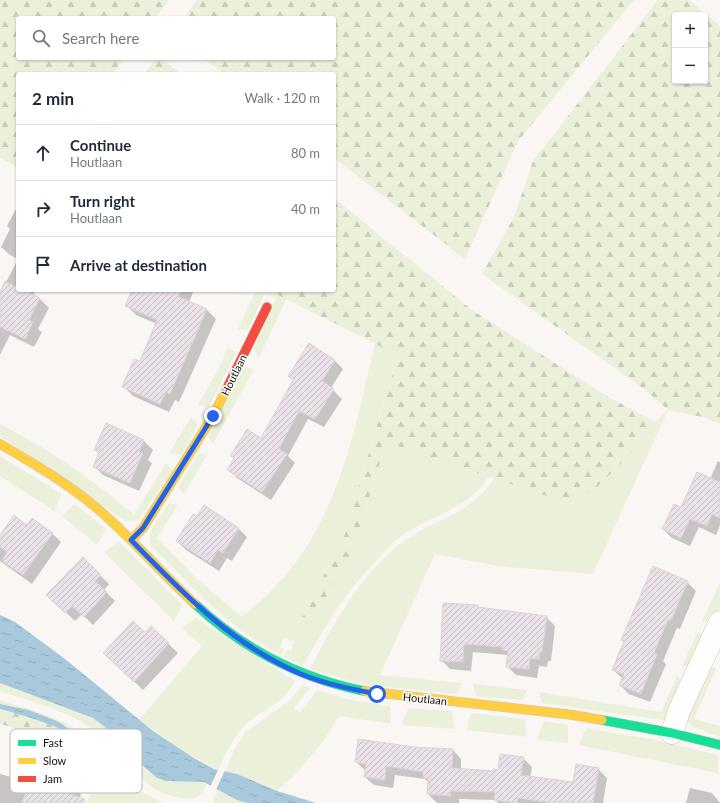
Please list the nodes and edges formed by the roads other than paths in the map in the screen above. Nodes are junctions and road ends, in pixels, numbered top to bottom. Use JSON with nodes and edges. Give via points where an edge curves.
{"nodes":[{"id":1,"x":267,"y":308,"type":"dead end"},
{"id":2,"x":0,"y":444,"type":"edge"},
{"id":3,"x":131,"y":540,"type":"junction"},
{"id":4,"x":720,"y":622,"type":"edge"},
{"id":5,"x":672,"y":733,"type":"junction"},
{"id":6,"x":720,"y":745,"type":"edge"}],
"edges":[{"from":1,"to":3,"type":"street","name":"Houtlaan","via":[[213,416],[143,528]]},
{"from":2,"to":3,"type":"street","name":"Houtlaan","via":[[68,486]]},
{"from":3,"to":5,"type":"street","name":"Houtlaan","via":[[202,611],[229,633],[277,663],[302,675],[377,694],[573,715]]},
{"from":4,"to":5,"type":"street","via":[[679,711]]},
{"from":5,"to":6,"type":"street","name":"Houtlaan"}]}
